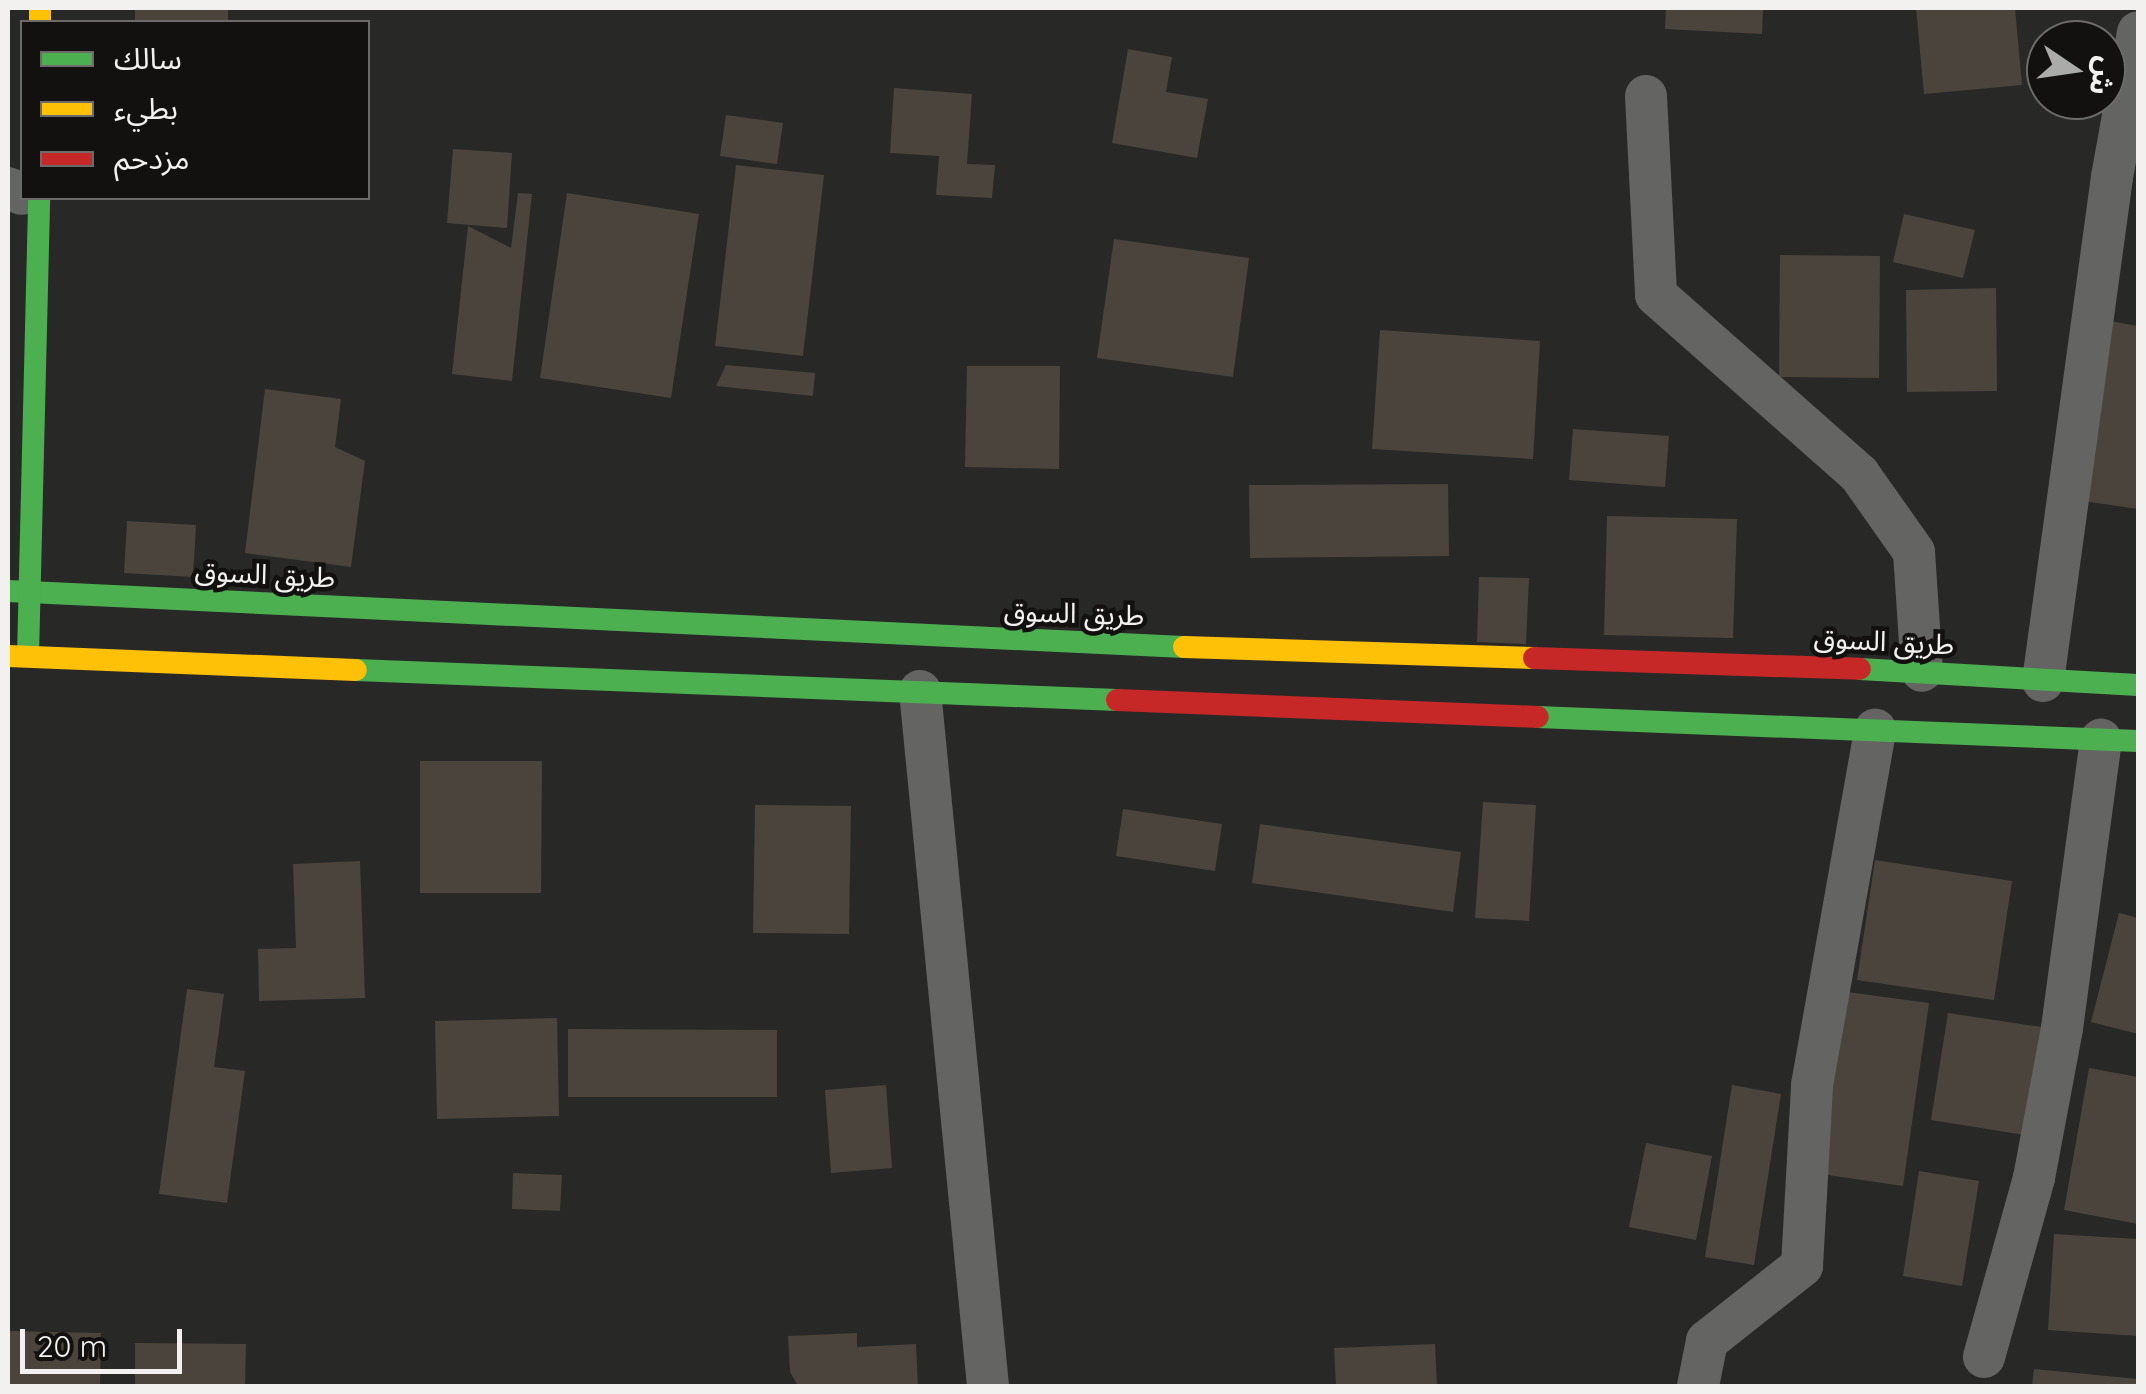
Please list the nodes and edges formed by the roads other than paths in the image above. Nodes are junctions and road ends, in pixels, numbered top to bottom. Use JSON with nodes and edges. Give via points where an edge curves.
{"nodes":[{"id":1,"x":2138,"y":32,"type":"edge"},
{"id":2,"x":1646,"y":96,"type":"dead end"},
{"id":3,"x":2132,"y":113,"type":"edge"},
{"id":4,"x":28,"y":200,"type":"edge"},
{"id":5,"x":19,"y":591,"type":"edge"},
{"id":6,"x":18,"y":656,"type":"edge"},
{"id":7,"x":1922,"y":671,"type":"junction"},
{"id":8,"x":2044,"y":681,"type":"junction"},
{"id":9,"x":2138,"y":685,"type":"edge"},
{"id":10,"x":920,"y":691,"type":"junction"},
{"id":11,"x":1875,"y":730,"type":"junction"},
{"id":12,"x":2120,"y":740,"type":"edge"},
{"id":13,"x":1984,"y":1357,"type":"dead end"},
{"id":14,"x":988,"y":1386,"type":"edge"},
{"id":15,"x":1698,"y":1386,"type":"edge"}],
"edges":[{"from":1,"to":3,"type":"street"},
{"from":2,"to":7,"type":"street","via":[[1656,295],[1860,474],[1914,552]]},
{"from":3,"to":8,"type":"street"},
{"from":4,"to":5,"type":"main road"},
{"from":5,"to":6,"type":"main road"},
{"from":5,"to":7,"type":"main road","name":"طريق السوق","via":[[921,638]]},
{"from":6,"to":10,"type":"main road"},
{"from":7,"to":8,"type":"main road","name":"طريق السوق"},
{"from":8,"to":9,"type":"main road","name":"طريق السوق"},
{"from":10,"to":11,"type":"main road"},
{"from":10,"to":14,"type":"street"},
{"from":11,"to":12,"type":"main road"},
{"from":11,"to":15,"type":"street","via":[[1812,1084],[1802,1266],[1707,1341]]},
{"from":12,"to":13,"type":"street","via":[[2044,1122]]}]}
